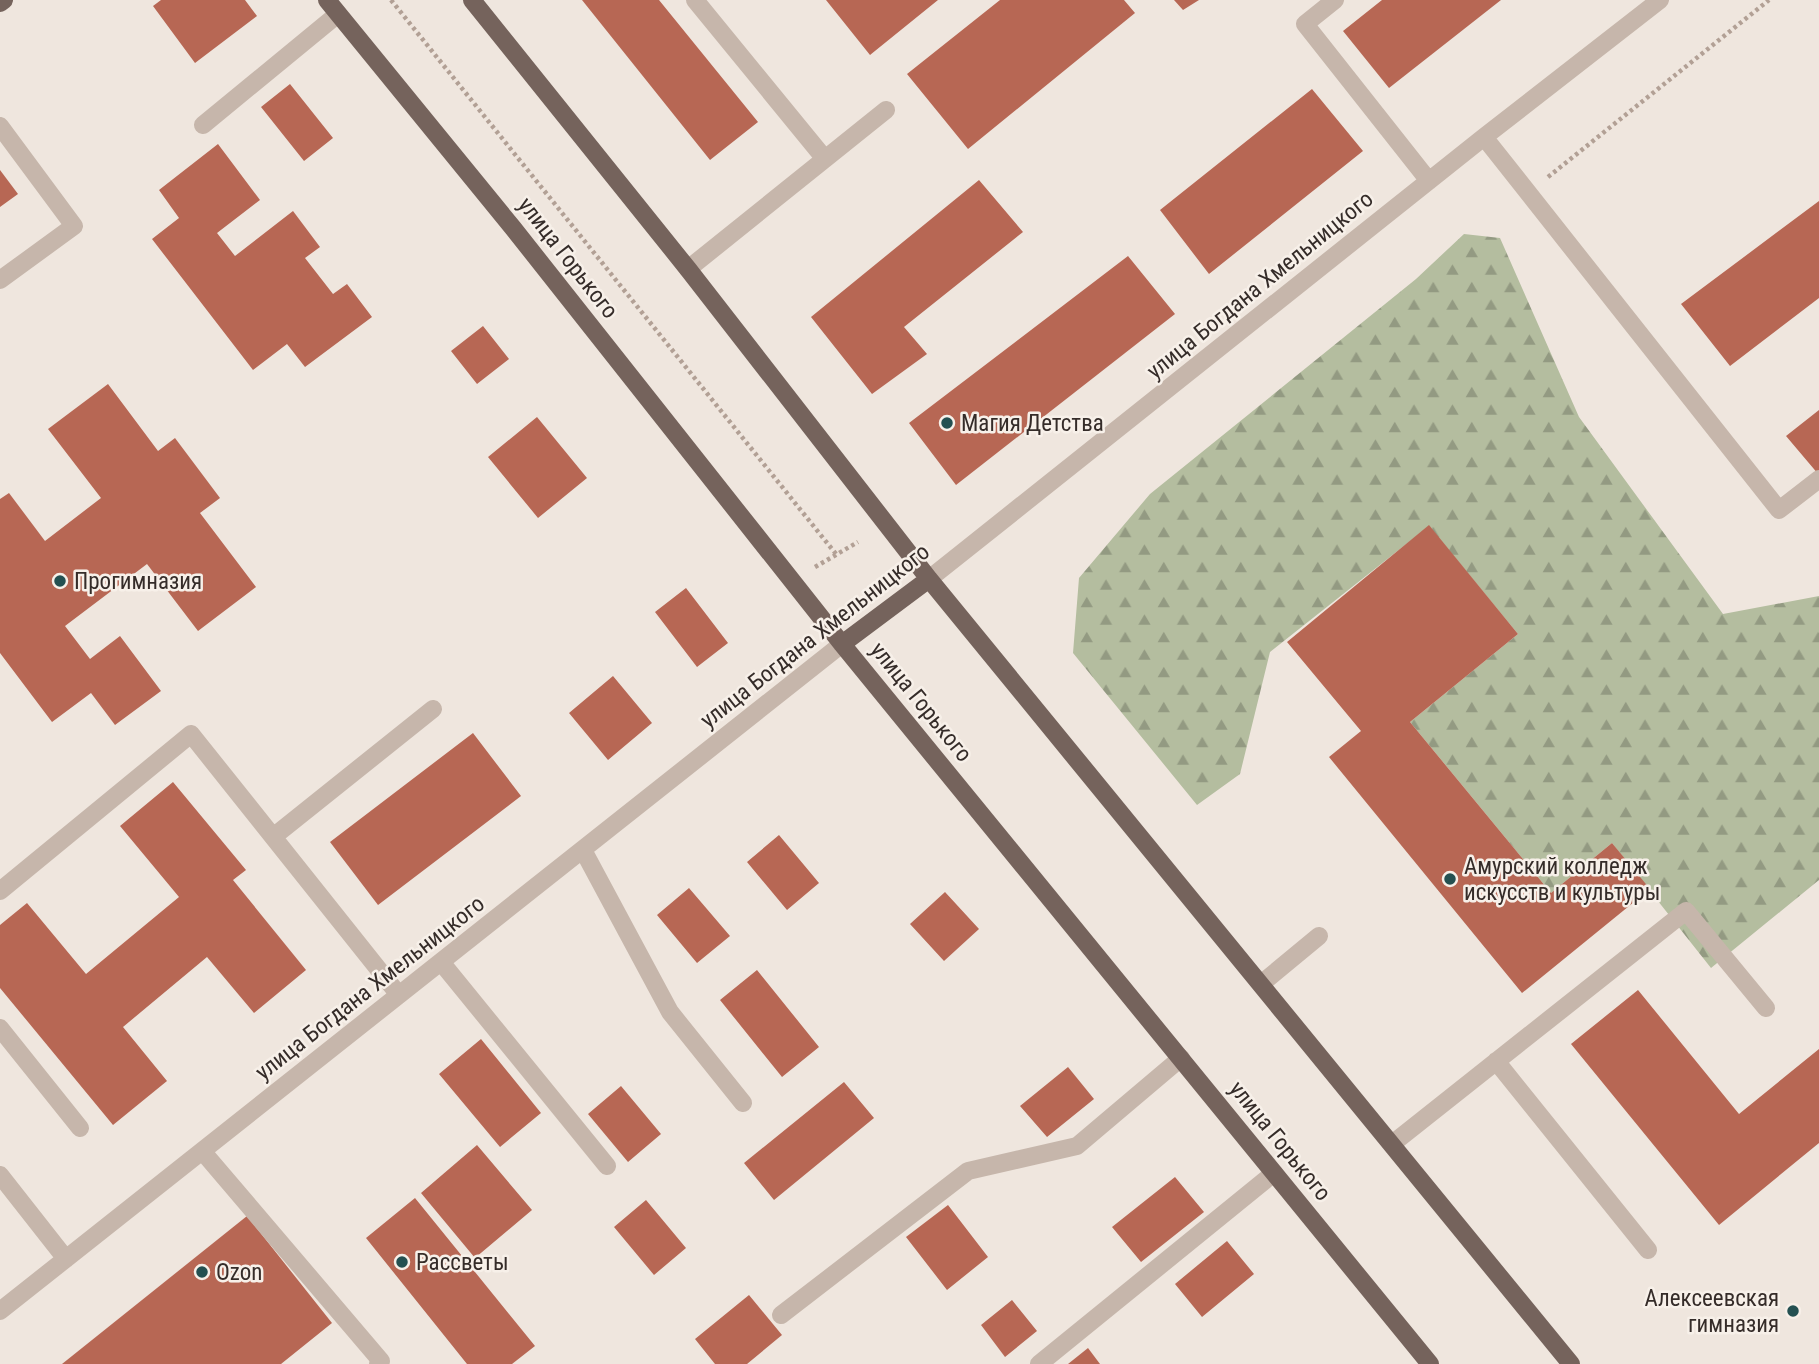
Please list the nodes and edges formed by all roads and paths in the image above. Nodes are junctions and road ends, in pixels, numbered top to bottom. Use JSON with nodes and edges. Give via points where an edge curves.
{"nodes":[{"id":1,"x":4,"y":0,"type":"edge"},
{"id":2,"x":391,"y":0,"type":"edge"},
{"id":3,"x":472,"y":0,"type":"edge"},
{"id":4,"x":695,"y":0,"type":"edge"},
{"id":5,"x":1335,"y":0,"type":"edge"},
{"id":6,"x":1660,"y":0,"type":"edge"},
{"id":7,"x":1769,"y":0,"type":"edge"},
{"id":8,"x":0,"y":3,"type":"edge"},
{"id":9,"x":332,"y":7,"type":"edge"},
{"id":10,"x":886,"y":110,"type":"dead end"},
{"id":11,"x":203,"y":125,"type":"dead end"},
{"id":12,"x":0,"y":126,"type":"edge"},
{"id":13,"x":1484,"y":137,"type":"junction"},
{"id":14,"x":825,"y":159,"type":"junction"},
{"id":15,"x":1429,"y":181,"type":"junction"},
{"id":16,"x":1528,"y":193,"type":"junction"},
{"id":17,"x":688,"y":269,"type":"junction"},
{"id":18,"x":0,"y":280,"type":"edge"},
{"id":19,"x":1819,"y":479,"type":"edge"},
{"id":20,"x":858,"y":542,"type":"dead end"},
{"id":21,"x":836,"y":555,"type":"junction"},
{"id":22,"x":815,"y":567,"type":"dead end"},
{"id":23,"x":929,"y":579,"type":"junction"},
{"id":24,"x":842,"y":645,"type":"junction"},
{"id":25,"x":433,"y":709,"type":"dead end"},
{"id":26,"x":273,"y":837,"type":"junction"},
{"id":27,"x":583,"y":850,"type":"junction"},
{"id":28,"x":0,"y":891,"type":"edge"},
{"id":29,"x":1319,"y":936,"type":"dead end"},
{"id":30,"x":441,"y":962,"type":"junction"},
{"id":31,"x":1261,"y":984,"type":"junction"},
{"id":32,"x":400,"y":995,"type":"junction"},
{"id":33,"x":1766,"y":1008,"type":"dead end"},
{"id":34,"x":0,"y":1028,"type":"edge"},
{"id":35,"x":1181,"y":1058,"type":"junction"},
{"id":36,"x":1496,"y":1061,"type":"junction"},
{"id":37,"x":743,"y":1103,"type":"dead end"},
{"id":38,"x":80,"y":1128,"type":"dead end"},
{"id":39,"x":1392,"y":1144,"type":"junction"},
{"id":40,"x":203,"y":1152,"type":"junction"},
{"id":41,"x":607,"y":1166,"type":"dead end"},
{"id":42,"x":1274,"y":1173,"type":"junction"},
{"id":43,"x":0,"y":1175,"type":"edge"},
{"id":44,"x":1648,"y":1250,"type":"dead end"},
{"id":45,"x":66,"y":1259,"type":"junction"},
{"id":46,"x":0,"y":1311,"type":"edge"},
{"id":47,"x":781,"y":1314,"type":"dead end"},
{"id":48,"x":378,"y":1364,"type":"edge"},
{"id":49,"x":1040,"y":1364,"type":"edge"},
{"id":50,"x":1430,"y":1364,"type":"edge"},
{"id":51,"x":1572,"y":1364,"type":"edge"}],
"edges":[{"from":1,"to":8,"type":"main road"},
{"from":2,"to":21,"type":"path"},
{"from":3,"to":17,"type":"main road"},
{"from":4,"to":14,"type":"street"},
{"from":5,"to":15,"type":"street","via":[[1305,24]]},
{"from":6,"to":13,"type":"street","name":"улица Богдана Хмельницкого"},
{"from":7,"to":16,"type":"path"},
{"from":9,"to":11,"type":"street"},
{"from":9,"to":24,"type":"main road","name":"улица Горького"},
{"from":10,"to":14,"type":"street"},
{"from":12,"to":18,"type":"street","via":[[74,226]]},
{"from":13,"to":15,"type":"street","name":"улица Богдана Хмельницкого"},
{"from":13,"to":16,"type":"street"},
{"from":14,"to":17,"type":"street"},
{"from":15,"to":23,"type":"street","name":"улица Богдана Хмельницкого"},
{"from":16,"to":19,"type":"street","via":[[1780,510]]},
{"from":17,"to":23,"type":"main road"},
{"from":20,"to":21,"type":"path"},
{"from":21,"to":22,"type":"path"},
{"from":23,"to":24,"type":"main road","name":"улица Богдана Хмельницкого"},
{"from":23,"to":31,"type":"main road"},
{"from":24,"to":27,"type":"street","name":"улица Богдана Хмельницкого"},
{"from":24,"to":35,"type":"main road","name":"улица Горького"},
{"from":25,"to":26,"type":"street"},
{"from":26,"to":28,"type":"street","via":[[191,734]]},
{"from":26,"to":32,"type":"street"},
{"from":27,"to":30,"type":"street","name":"улица Богдана Хмельницкого"},
{"from":27,"to":37,"type":"street","via":[[670,1012]]},
{"from":29,"to":31,"type":"street"},
{"from":30,"to":32,"type":"street","name":"улица Богдана Хмельницкого"},
{"from":30,"to":41,"type":"street"},
{"from":31,"to":39,"type":"main road"},
{"from":32,"to":40,"type":"street","name":"улица Богдана Хмельницкого"},
{"from":33,"to":36,"type":"street","via":[[1686,911]]},
{"from":34,"to":38,"type":"street"},
{"from":35,"to":42,"type":"main road","name":"улица Горького"},
{"from":35,"to":47,"type":"street","via":[[1077,1146],[968,1171]]},
{"from":36,"to":39,"type":"street"},
{"from":36,"to":44,"type":"street"},
{"from":39,"to":51,"type":"main road"},
{"from":40,"to":45,"type":"street","name":"улица Богдана Хмельницкого"},
{"from":40,"to":48,"type":"street","via":[[382,1361]]},
{"from":42,"to":49,"type":"street"},
{"from":42,"to":50,"type":"main road","name":"улица Горького"},
{"from":43,"to":45,"type":"street"},
{"from":45,"to":46,"type":"street","name":"улица Богдана Хмельницкого"}]}
